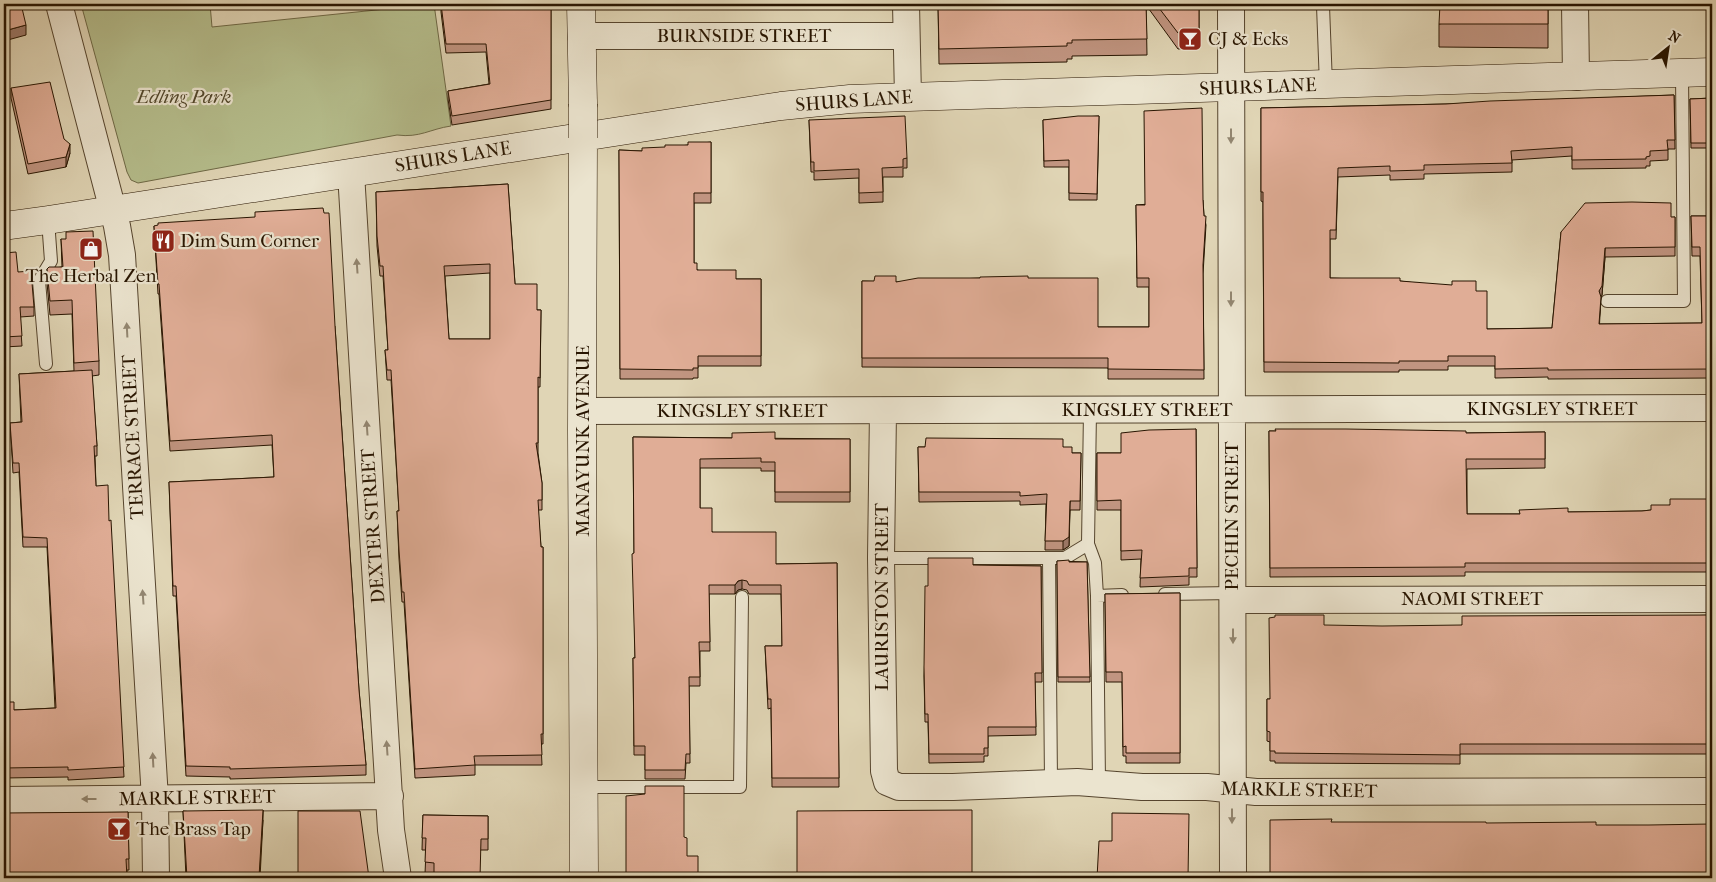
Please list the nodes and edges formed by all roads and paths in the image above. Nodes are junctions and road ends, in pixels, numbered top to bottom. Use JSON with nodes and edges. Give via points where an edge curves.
{"nodes":[{"id":1,"x":59,"y":4,"type":"edge"},
{"id":2,"x":581,"y":4,"type":"edge"},
{"id":3,"x":906,"y":4,"type":"edge"},
{"id":4,"x":1231,"y":4,"type":"edge"},
{"id":5,"x":1575,"y":4,"type":"edge"},
{"id":6,"x":1323,"y":6,"type":"dead end"},
{"id":7,"x":581,"y":36,"type":"junction"},
{"id":8,"x":906,"y":36,"type":"junction"},
{"id":9,"x":1712,"y":72,"type":"edge"},
{"id":10,"x":1682,"y":73,"type":"junction"},
{"id":11,"x":1576,"y":77,"type":"junction"},
{"id":12,"x":1326,"y":85,"type":"junction"},
{"id":13,"x":1231,"y":87,"type":"junction"},
{"id":14,"x":908,"y":98,"type":"junction"},
{"id":15,"x":351,"y":172,"type":"junction"},
{"id":16,"x":113,"y":210,"type":"junction"},
{"id":17,"x":48,"y":220,"type":"junction"},
{"id":18,"x":4,"y":226,"type":"edge"},
{"id":19,"x":1607,"y":301,"type":"dead end"},
{"id":20,"x":46,"y":364,"type":"dead end"},
{"id":21,"x":1712,"y":408,"type":"edge"},
{"id":22,"x":1232,"y":410,"type":"junction"},
{"id":23,"x":582,"y":411,"type":"junction"},
{"id":24,"x":883,"y":411,"type":"junction"},
{"id":25,"x":1090,"y":411,"type":"junction"},
{"id":26,"x":1088,"y":544,"type":"junction"},
{"id":27,"x":882,"y":558,"type":"junction"},
{"id":28,"x":1049,"y":558,"type":"junction"},
{"id":29,"x":1135,"y":595,"type":"edge"},
{"id":30,"x":1153,"y":595,"type":"edge"},
{"id":31,"x":1098,"y":596,"type":"junction"},
{"id":32,"x":742,"y":597,"type":"dead end"},
{"id":33,"x":1233,"y":597,"type":"junction"},
{"id":34,"x":1712,"y":599,"type":"edge"},
{"id":35,"x":887,"y":782,"type":"joint"},
{"id":36,"x":1051,"y":782,"type":"junction"},
{"id":37,"x":1099,"y":783,"type":"junction"},
{"id":38,"x":584,"y":787,"type":"junction"},
{"id":39,"x":1232,"y":790,"type":"junction"},
{"id":40,"x":1712,"y":792,"type":"edge"},
{"id":41,"x":390,"y":796,"type":"junction"},
{"id":42,"x":155,"y":799,"type":"junction"},
{"id":43,"x":4,"y":800,"type":"edge"},
{"id":44,"x":156,"y":878,"type":"edge"},
{"id":45,"x":398,"y":878,"type":"edge"},
{"id":46,"x":584,"y":878,"type":"edge"},
{"id":47,"x":1233,"y":878,"type":"edge"}],
"edges":[{"from":1,"to":16,"type":"street","name":"TERRACE STREET"},
{"from":2,"to":7,"type":"street","name":"MANAYUNK AVENUE"},
{"from":3,"to":8,"type":"street"},
{"from":4,"to":13,"type":"street","name":"PECHIN STREET"},
{"from":5,"to":11,"type":"street"},
{"from":6,"to":12,"type":"lane"},
{"from":7,"to":8,"type":"street","name":"BURNSIDE STREET"},
{"from":7,"to":23,"type":"street","name":"MANAYUNK AVENUE","bridge":true},
{"from":8,"to":14,"type":"street"},
{"from":9,"to":10,"type":"street","name":"SHURS LANE"},
{"from":10,"to":11,"type":"street","name":"SHURS LANE"},
{"from":10,"to":19,"type":"lane","via":[[1684,301]]},
{"from":11,"to":12,"type":"street","name":"SHURS LANE"},
{"from":12,"to":13,"type":"street","name":"SHURS LANE"},
{"from":13,"to":14,"type":"street","name":"SHURS LANE"},
{"from":13,"to":22,"type":"street","name":"PECHIN STREET","one_way":true},
{"from":14,"to":15,"type":"street","name":"SHURS LANE","via":[[833,100],[781,106]]},
{"from":15,"to":16,"type":"street","name":"SHURS LANE"},
{"from":41,"to":15,"type":"street","name":"DEXTER STREET","one_way":true},
{"from":16,"to":17,"type":"street","name":"SHURS LANE"},
{"from":42,"to":16,"type":"street","name":"TERRACE STREET","one_way":true,"via":[[121,239]]},
{"from":17,"to":18,"type":"street","name":"SHURS LANE"},
{"from":17,"to":20,"type":"lane","via":[[51,261],[40,281]]},
{"from":21,"to":22,"type":"street","name":"KINGSLEY STREET"},
{"from":22,"to":25,"type":"street","name":"KINGSLEY STREET"},
{"from":22,"to":33,"type":"street","name":"PECHIN STREET"},
{"from":23,"to":24,"type":"street","name":"KINGSLEY STREET"},
{"from":23,"to":38,"type":"street","name":"MANAYUNK AVENUE"},
{"from":24,"to":25,"type":"street","name":"KINGSLEY STREET"},
{"from":24,"to":27,"type":"street","name":"LAURISTON STREET"},
{"from":25,"to":26,"type":"lane"},
{"from":26,"to":28,"type":"lane","via":[[1065,558]]},
{"from":26,"to":31,"type":"lane","via":[[1095,563]]},
{"from":27,"to":28,"type":"lane"},
{"from":27,"to":35,"type":"street","name":"LAURISTON STREET","via":[[884,771]]},
{"from":28,"to":36,"type":"lane"},
{"from":29,"to":31,"type":"lane"},
{"from":30,"to":33,"type":"lane"},
{"from":31,"to":37,"type":"lane"},
{"from":32,"to":38,"type":"lane","via":[[740,788]]},
{"from":33,"to":34,"type":"street","name":"NAOMI STREET"},
{"from":33,"to":39,"type":"street","name":"PECHIN STREET","one_way":true},
{"from":35,"to":36,"type":"street","name":"MARKLE STREET","via":[[899,787]]},
{"from":36,"to":37,"type":"street","name":"MARKLE STREET"},
{"from":37,"to":39,"type":"street","name":"MARKLE STREET"},
{"from":38,"to":46,"type":"street","name":"MANAYUNK AVENUE"},
{"from":39,"to":40,"type":"street","name":"MARKLE STREET"},
{"from":39,"to":47,"type":"street","name":"PECHIN STREET","one_way":true},
{"from":41,"to":42,"type":"street","name":"MARKLE STREET"},
{"from":41,"to":45,"type":"street","name":"DEXTER STREET"},
{"from":42,"to":43,"type":"street","name":"MARKLE STREET","one_way":true},
{"from":42,"to":44,"type":"street","name":"TERRACE STREET"}]}
